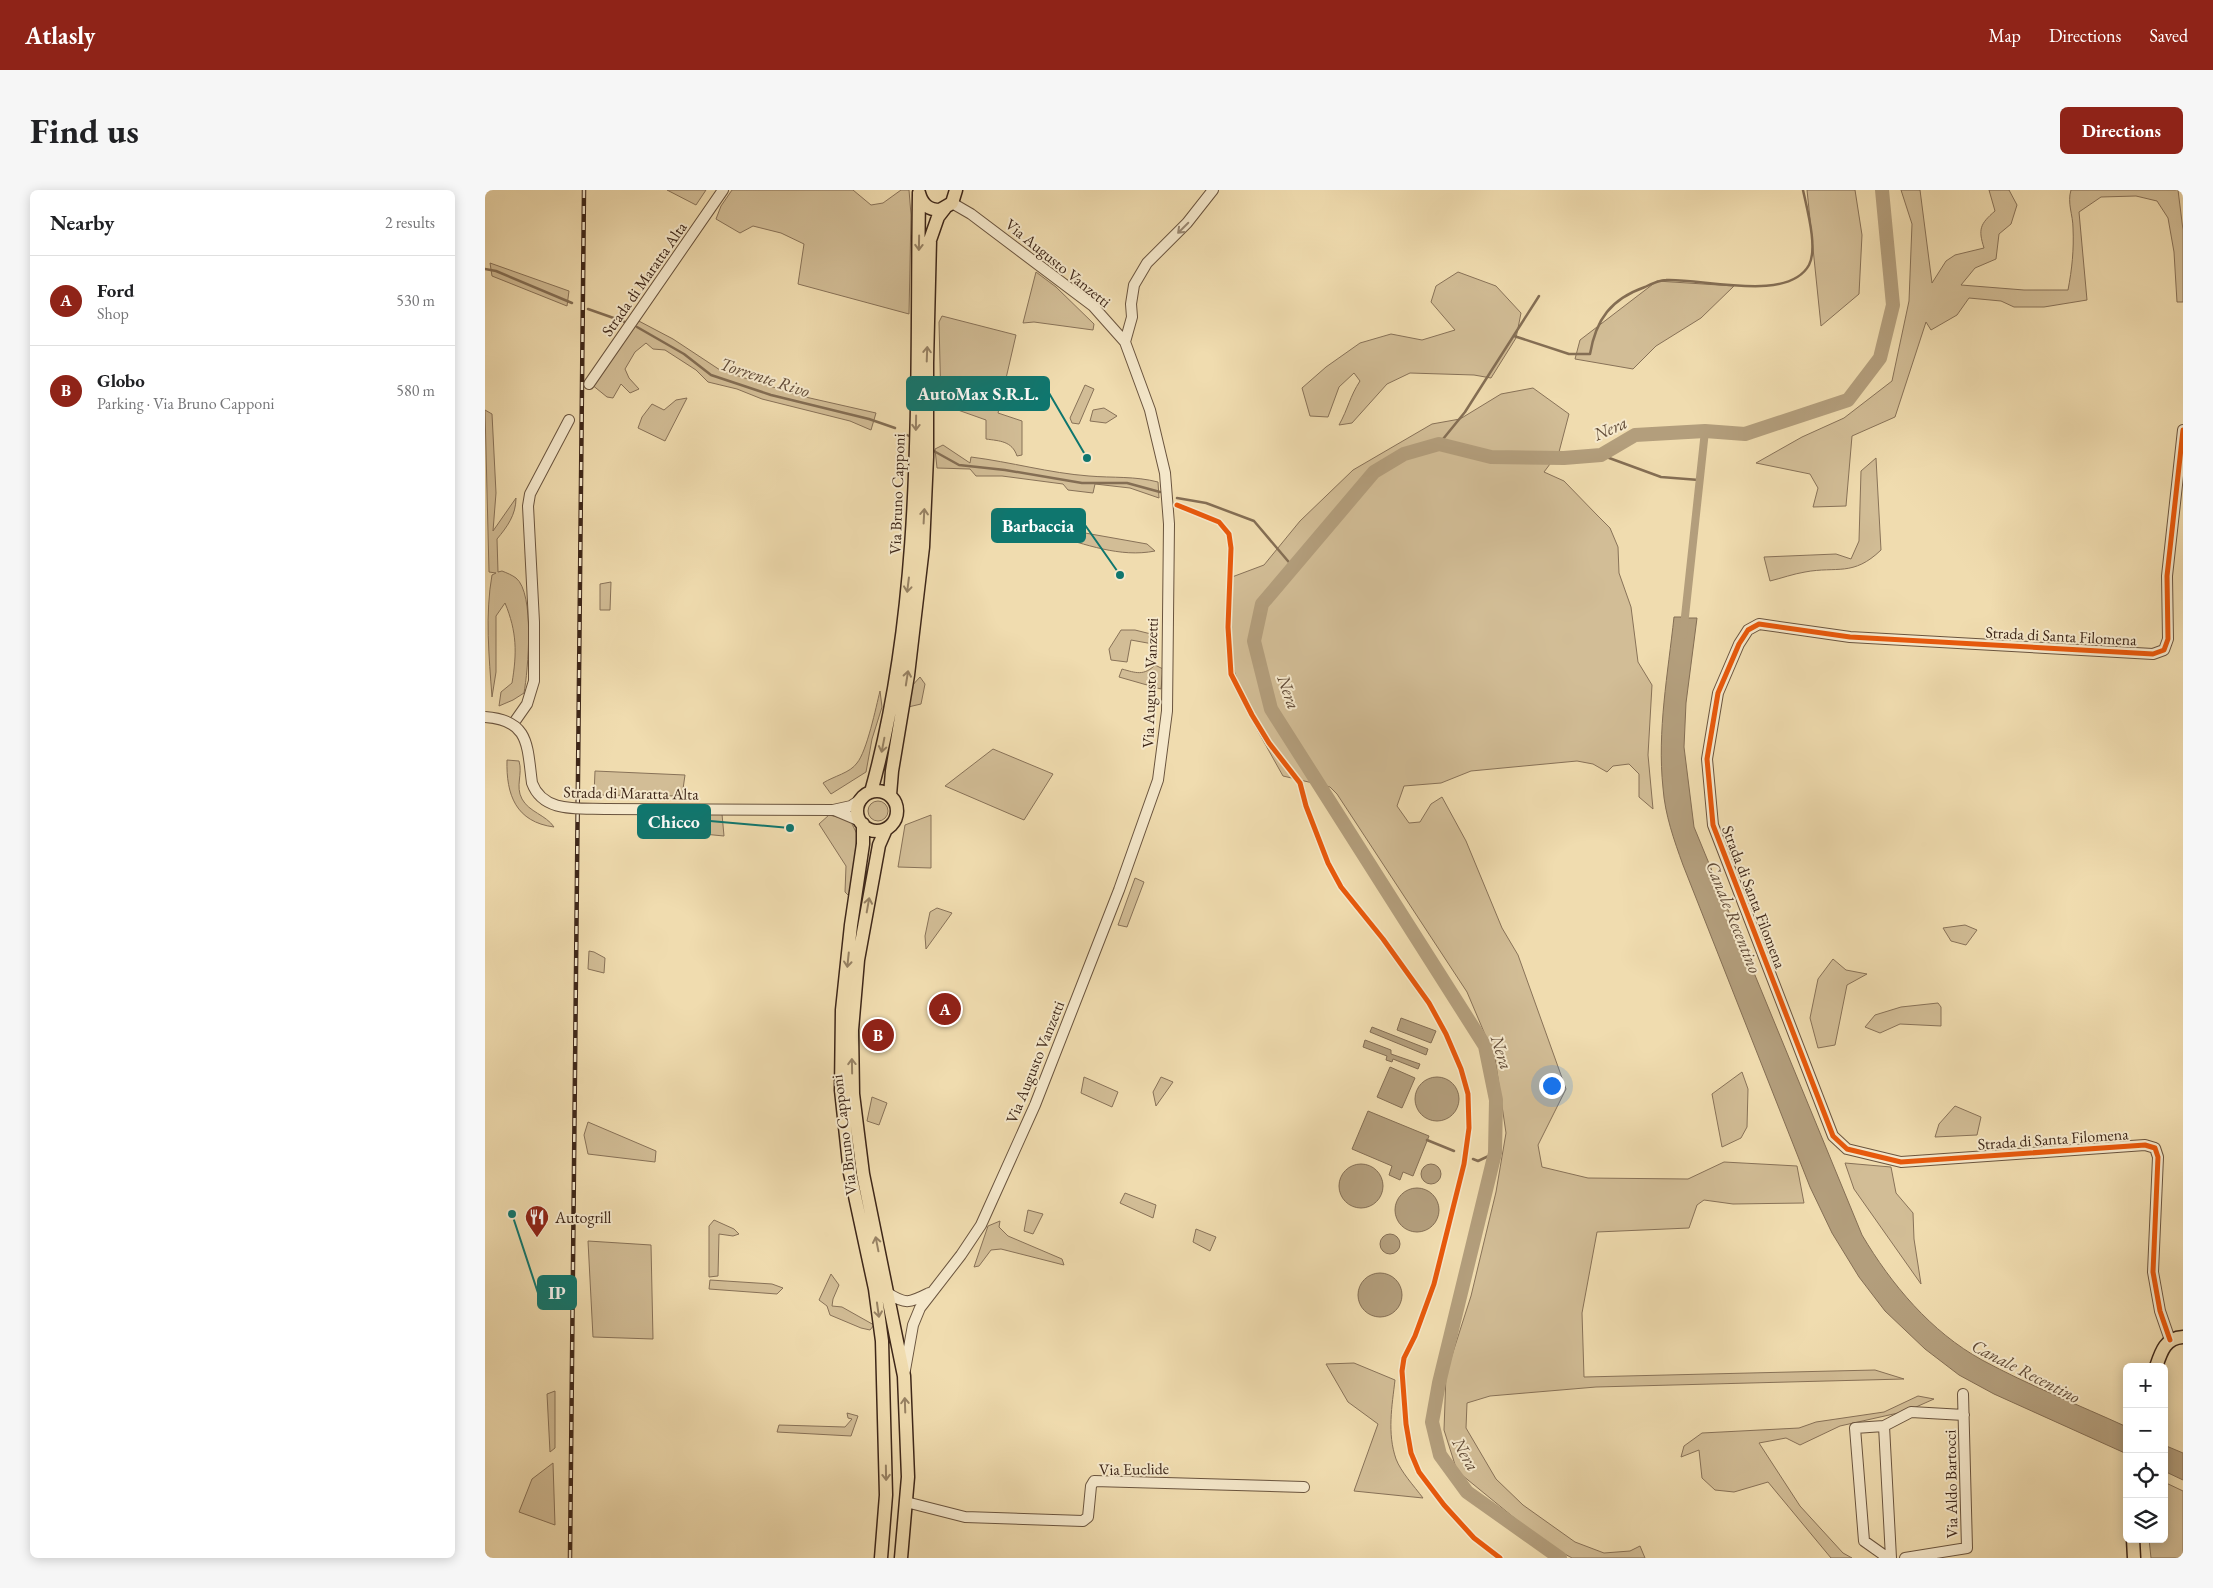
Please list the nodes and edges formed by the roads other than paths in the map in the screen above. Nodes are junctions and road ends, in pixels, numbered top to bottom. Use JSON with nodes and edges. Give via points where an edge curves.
{"nodes":[{"id":1,"x":723,"y":190,"type":"edge"},
{"id":2,"x":956,"y":190,"type":"edge"},
{"id":3,"x":1213,"y":190,"type":"edge"},
{"id":4,"x":919,"y":192,"type":"edge"},
{"id":5,"x":949,"y":206,"type":"junction"},
{"id":6,"x":1125,"y":342,"type":"junction"},
{"id":7,"x":589,"y":384,"type":"dead end"},
{"id":8,"x":569,"y":420,"type":"dead end"},
{"id":9,"x":2183,"y":430,"type":"edge"},
{"id":10,"x":485,"y":717,"type":"edge"},
{"id":11,"x":513,"y":724,"type":"junction"},
{"id":12,"x":867,"y":795,"type":"junction"},
{"id":13,"x":890,"y":795,"type":"junction"},
{"id":14,"x":833,"y":810,"type":"junction"},
{"id":15,"x":861,"y":822,"type":"junction"},
{"id":16,"x":886,"y":829,"type":"junction"},
{"id":17,"x":886,"y":1292,"type":"junction"},
{"id":18,"x":930,"y":1293,"type":"junction"},
{"id":19,"x":2177,"y":1339,"type":"edge"},
{"id":20,"x":2157,"y":1363,"type":"edge"},
{"id":21,"x":884,"y":1374,"type":"junction"},
{"id":22,"x":904,"y":1376,"type":"junction"},
{"id":23,"x":1963,"y":1394,"type":"dead end"},
{"id":24,"x":1964,"y":1415,"type":"junction"},
{"id":25,"x":1884,"y":1426,"type":"junction"},
{"id":26,"x":1304,"y":1487,"type":"dead end"},
{"id":27,"x":906,"y":1502,"type":"junction"},
{"id":28,"x":2133,"y":1543,"type":"edge"},
{"id":29,"x":881,"y":1558,"type":"edge"},
{"id":30,"x":901,"y":1558,"type":"edge"},
{"id":31,"x":1889,"y":1558,"type":"edge"},
{"id":32,"x":1905,"y":1558,"type":"edge"},
{"id":33,"x":2134,"y":1558,"type":"edge"}],
"edges":[{"from":1,"to":7,"type":"street","name":"Strada di Maratta Alta"},
{"from":2,"to":5,"type":"main road","name":"Via Bruno Capponi"},
{"from":3,"to":6,"type":"street","one_way":true,"via":[[1187,223],[1147,263],[1134,285],[1132,317]]},
{"from":4,"to":5,"type":"main road","via":[[929,208]]},
{"from":4,"to":12,"type":"main road","name":"Via Bruno Capponi","one_way":true,"via":[[912,548],[880,762]]},
{"from":5,"to":6,"type":"street","name":"Via Augusto Vanzetti","via":[[971,214],[1093,306]]},
{"from":13,"to":5,"type":"main road","name":"Via Bruno Capponi","one_way":true,"via":[[923,547],[930,240],[938,218]]},
{"from":6,"to":18,"type":"street","name":"Via Augusto Vanzetti","via":[[1150,410],[1166,481],[1169,524],[1167,711],[1158,780],[1119,890],[1019,1142],[981,1225],[961,1256]]},
{"from":8,"to":11,"type":"street","via":[[530,494],[534,681],[527,704]]},
{"from":9,"to":19,"type":"street","name":"Strada di Santa Filomena","via":[[2167,576],[2168,639],[2164,650],[2153,654],[1850,637],[1759,624],[1748,630],[1739,644],[1718,693],[1707,759],[1713,825],[1833,1136],[1847,1149],[1901,1162],[2145,1145],[2155,1148],[2158,1157],[2153,1272],[2160,1311]]},
{"from":10,"to":11,"type":"street","bridge":true},
{"from":11,"to":14,"type":"street","name":"Strada di Maratta Alta","bridge":true,"via":[[523,734],[535,790],[548,803],[559,807]]},
{"from":12,"to":13,"type":"main road","via":[[881,791]]},
{"from":12,"to":14,"type":"street","via":[[851,806]]},
{"from":12,"to":15,"type":"main road","name":"Via Bruno Capponi","via":[[858,809]]},
{"from":13,"to":16,"type":"main road","name":"Via Bruno Capponi","via":[[896,804],[897,814]]},
{"from":14,"to":15,"type":"street"},
{"from":15,"to":16,"type":"main road","via":[[873,830]]},
{"from":15,"to":21,"type":"main road","name":"Via Bruno Capponi","one_way":true,"via":[[863,844],[842,1010],[841,1090],[846,1146],[875,1289]]},
{"from":17,"to":16,"type":"main road","name":"Via Bruno Capponi","one_way":true,"via":[[863,1174],[853,1094],[852,1030],[858,960],[879,844]]},
{"from":17,"to":18,"type":"street","name":"Via Augusto Vanzetti","via":[[905,1303]]},
{"from":17,"to":22,"type":"main road","name":"Via Bruno Capponi"},
{"from":18,"to":22,"type":"street","name":"Via Augusto Vanzetti","via":[[913,1325]]},
{"from":19,"to":20,"type":"main road","via":[[2163,1347]]},
{"from":21,"to":22,"type":"main road","via":[[894,1369]]},
{"from":21,"to":29,"type":"main road","name":"Via Bruno Capponi","one_way":true,"via":[[886,1495]]},
{"from":27,"to":22,"type":"main road","name":"Via Bruno Capponi","one_way":true},
{"from":23,"to":24,"type":"street","name":"Via Aldo Bartocci"},
{"from":24,"to":25,"type":"street","name":"Via Aldo Bartocci","via":[[1911,1412]]},
{"from":24,"to":32,"type":"street","name":"Via Aldo Bartocci","via":[[1967,1548]]},
{"from":25,"to":31,"type":"street","name":"Via Aldo Bartocci"},
{"from":25,"to":31,"type":"street","name":"Via Aldo Bartocci","via":[[1855,1428],[1864,1541]]},
{"from":26,"to":27,"type":"street","name":"Via Euclide","via":[[1094,1481],[1088,1517],[1083,1521],[965,1517]]},
{"from":27,"to":30,"type":"main road","name":"Via Bruno Capponi"},
{"from":28,"to":33,"type":"main road"}]}
